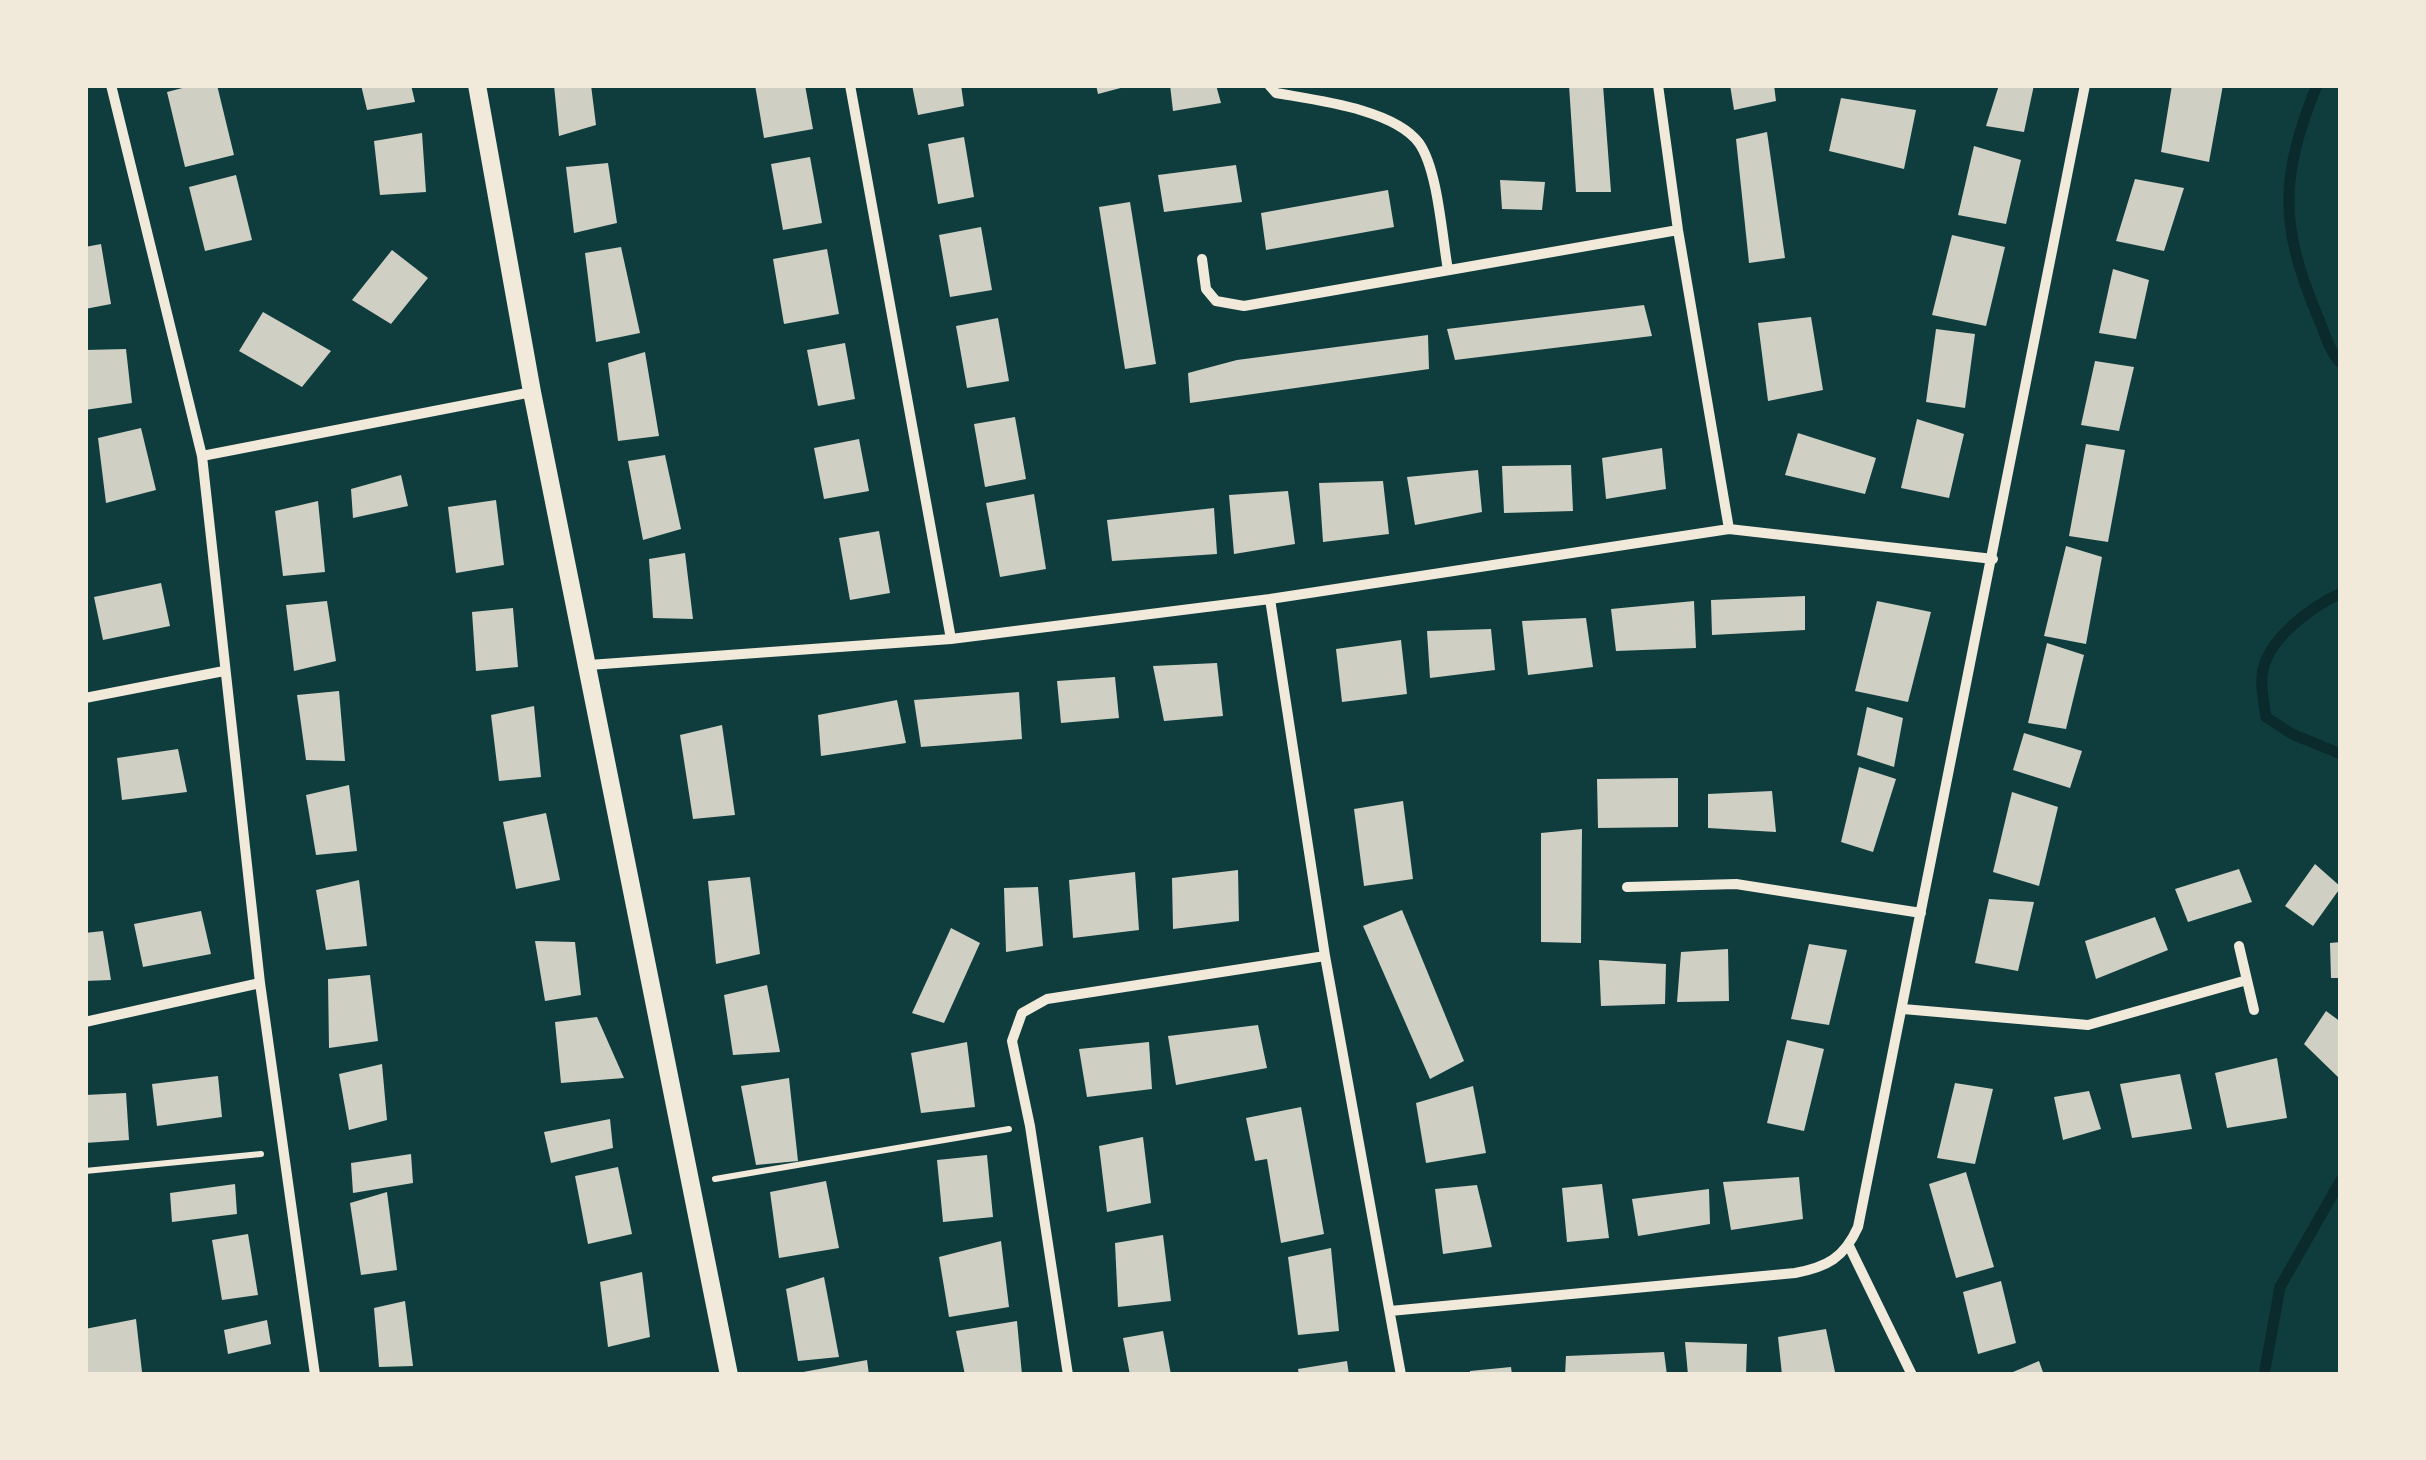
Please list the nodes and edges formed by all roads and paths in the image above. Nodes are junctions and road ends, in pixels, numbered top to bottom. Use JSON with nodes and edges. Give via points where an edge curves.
{"nodes":[{"id":1,"x":110,"y":85,"type":"edge"},
{"id":2,"x":477,"y":85,"type":"edge"},
{"id":3,"x":850,"y":85,"type":"edge"},
{"id":4,"x":1268,"y":85,"type":"edge"},
{"id":5,"x":1658,"y":85,"type":"edge"},
{"id":6,"x":2085,"y":85,"type":"edge"},
{"id":7,"x":1678,"y":230,"type":"junction"},
{"id":8,"x":1202,"y":259,"type":"dead end"},
{"id":9,"x":1448,"y":270,"type":"junction"},
{"id":10,"x":532,"y":392,"type":"junction"},
{"id":11,"x":202,"y":456,"type":"junction"},
{"id":12,"x":1729,"y":529,"type":"junction"},
{"id":13,"x":1993,"y":559,"type":"junction"},
{"id":14,"x":1270,"y":599,"type":"junction"},
{"id":15,"x":952,"y":639,"type":"junction"},
{"id":16,"x":590,"y":664,"type":"junction"},
{"id":17,"x":224,"y":671,"type":"junction"},
{"id":18,"x":85,"y":698,"type":"edge"},
{"id":19,"x":1627,"y":887,"type":"dead end"},
{"id":20,"x":1921,"y":913,"type":"junction"},
{"id":21,"x":2239,"y":946,"type":"dead end"},
{"id":22,"x":1325,"y":956,"type":"junction"},
{"id":23,"x":2248,"y":980,"type":"junction"},
{"id":24,"x":260,"y":983,"type":"junction"},
{"id":25,"x":1904,"y":1009,"type":"junction"},
{"id":26,"x":2254,"y":1010,"type":"dead end"},
{"id":27,"x":85,"y":1022,"type":"edge"},
{"id":28,"x":1030,"y":1126,"type":"junction"},
{"id":29,"x":282,"y":1152,"type":"junction"},
{"id":30,"x":85,"y":1171,"type":"edge"},
{"id":31,"x":692,"y":1184,"type":"junction"},
{"id":32,"x":1850,"y":1246,"type":"junction"},
{"id":33,"x":1390,"y":1311,"type":"junction"},
{"id":34,"x":316,"y":1375,"type":"edge"},
{"id":35,"x":729,"y":1375,"type":"edge"},
{"id":36,"x":1068,"y":1375,"type":"edge"},
{"id":37,"x":1401,"y":1375,"type":"edge"},
{"id":38,"x":1912,"y":1375,"type":"edge"}],
"edges":[{"from":1,"to":11,"type":"street"},
{"from":2,"to":10,"type":"street"},
{"from":3,"to":15,"type":"street"},
{"from":4,"to":9,"type":"street","via":[[1355,108],[1418,142]]},
{"from":5,"to":7,"type":"street"},
{"from":6,"to":13,"type":"street"},
{"from":7,"to":9,"type":"street"},
{"from":7,"to":12,"type":"street"},
{"from":8,"to":9,"type":"street","via":[[1206,289],[1216,302],[1244,306]]},
{"from":10,"to":11,"type":"street"},
{"from":10,"to":16,"type":"street"},
{"from":11,"to":17,"type":"street"},
{"from":12,"to":13,"type":"street"},
{"from":12,"to":14,"type":"street"},
{"from":13,"to":20,"type":"street"},
{"from":14,"to":15,"type":"street"},
{"from":14,"to":22,"type":"street"},
{"from":15,"to":16,"type":"street"},
{"from":16,"to":31,"type":"street"},
{"from":17,"to":18,"type":"street"},
{"from":17,"to":24,"type":"street"},
{"from":19,"to":20,"type":"street","via":[[1736,884]]},
{"from":20,"to":25,"type":"street"},
{"from":21,"to":23,"type":"street"},
{"from":22,"to":28,"type":"street","via":[[1047,998],[1022,1012],[1012,1042]]},
{"from":22,"to":33,"type":"street"},
{"from":23,"to":25,"type":"street","via":[[2088,1025]]},
{"from":23,"to":26,"type":"street"},
{"from":24,"to":27,"type":"street"},
{"from":24,"to":29,"type":"street"},
{"from":25,"to":32,"type":"street"},
{"from":28,"to":31,"type":"path"},
{"from":28,"to":36,"type":"street"},
{"from":29,"to":30,"type":"path"},
{"from":29,"to":34,"type":"street"},
{"from":31,"to":35,"type":"street"},
{"from":32,"to":33,"type":"street","via":[[1828,1266],[1794,1273]]},
{"from":32,"to":38,"type":"street"},
{"from":33,"to":37,"type":"street"}]}
